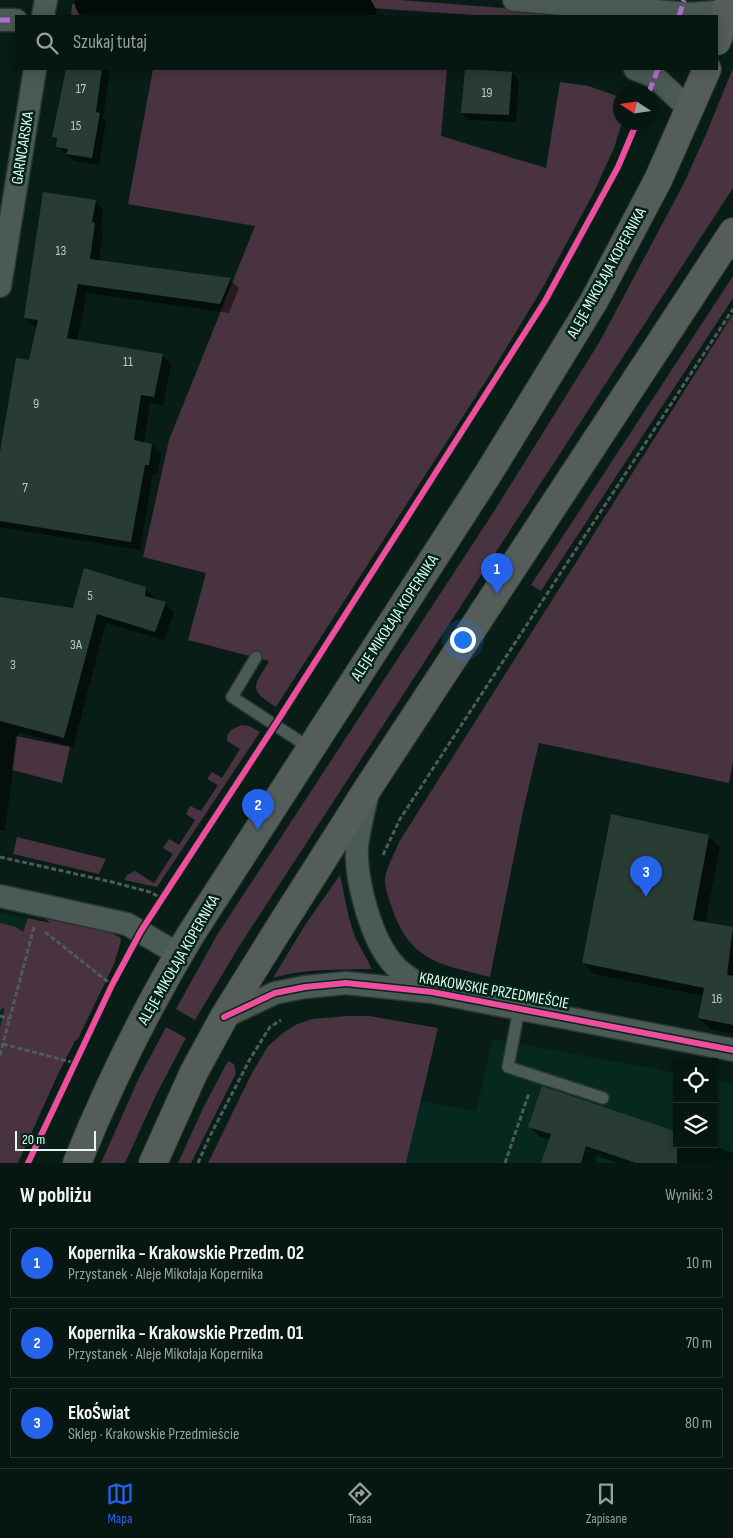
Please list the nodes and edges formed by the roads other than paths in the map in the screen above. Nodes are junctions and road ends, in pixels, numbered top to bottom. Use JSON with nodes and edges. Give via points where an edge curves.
{"nodes":[{"id":1,"x":514,"y":0,"type":"edge"},
{"id":2,"x":728,"y":5,"type":"edge"},
{"id":3,"x":0,"y":20,"type":"edge"},
{"id":4,"x":15,"y":20,"type":"edge"},
{"id":5,"x":718,"y":38,"type":"edge"},
{"id":6,"x":35,"y":70,"type":"edge"},
{"id":7,"x":638,"y":70,"type":"edge"},
{"id":8,"x":707,"y":70,"type":"edge"},
{"id":9,"x":690,"y":110,"type":"junction"},
{"id":10,"x":733,"y":232,"type":"edge"},
{"id":11,"x":0,"y":286,"type":"edge"},
{"id":12,"x":256,"y":657,"type":"dead end"},
{"id":13,"x":310,"y":748,"type":"junction"},
{"id":14,"x":370,"y":785,"type":"junction"},
{"id":15,"x":0,"y":896,"type":"edge"},
{"id":16,"x":178,"y":954,"type":"junction"},
{"id":17,"x":432,"y":992,"type":"junction"},
{"id":18,"x":519,"y":1009,"type":"junction"},
{"id":19,"x":224,"y":1017,"type":"junction"},
{"id":20,"x":733,"y":1050,"type":"edge"},
{"id":21,"x":603,"y":1098,"type":"dead end"},
{"id":22,"x":77,"y":1163,"type":"edge"},
{"id":23,"x":153,"y":1163,"type":"edge"}],
"edges":[{"from":1,"to":2,"type":"street","via":[[691,14]]},
{"from":2,"to":5,"type":"main road"},
{"from":3,"to":4,"type":"street"},
{"from":6,"to":11,"type":"street","name":"GARNCARSKA"},
{"from":7,"to":9,"type":"street","via":[[655,77]]},
{"from":8,"to":9,"type":"main road","name":"ALEJE MIKOŁAJA KOPERNIKA"},
{"from":9,"to":13,"type":"main road","name":"ALEJE MIKOŁAJA KOPERNIKA","via":[[658,180],[594,301],[488,474]]},
{"from":10,"to":14,"type":"main road"},
{"from":12,"to":13,"type":"lane","via":[[232,697]]},
{"from":13,"to":16,"type":"main road","name":"ALEJE MIKOŁAJA KOPERNIKA"},
{"from":14,"to":17,"type":"street","name":"KRAKOWSKIE PRZEDMIEŚCIE","via":[[357,848],[360,886],[370,922],[395,967]]},
{"from":14,"to":19,"type":"main road"},
{"from":15,"to":16,"type":"street","via":[[127,924]]},
{"from":16,"to":22,"type":"main road","name":"ALEJE MIKOŁAJA KOPERNIKA","via":[[101,1107]]},
{"from":17,"to":18,"type":"street","name":"KRAKOWSKIE PRZEDMIEŚCIE"},
{"from":17,"to":19,"type":"street","name":"KRAKOWSKIE PRZEDMIEŚCIE","via":[[346,983],[305,987],[275,993]]},
{"from":18,"to":20,"type":"street","name":"KRAKOWSKIE PRZEDMIEŚCIE"},
{"from":18,"to":21,"type":"lane","via":[[508,1066]]},
{"from":19,"to":23,"type":"main road","via":[[194,1072]]}]}
